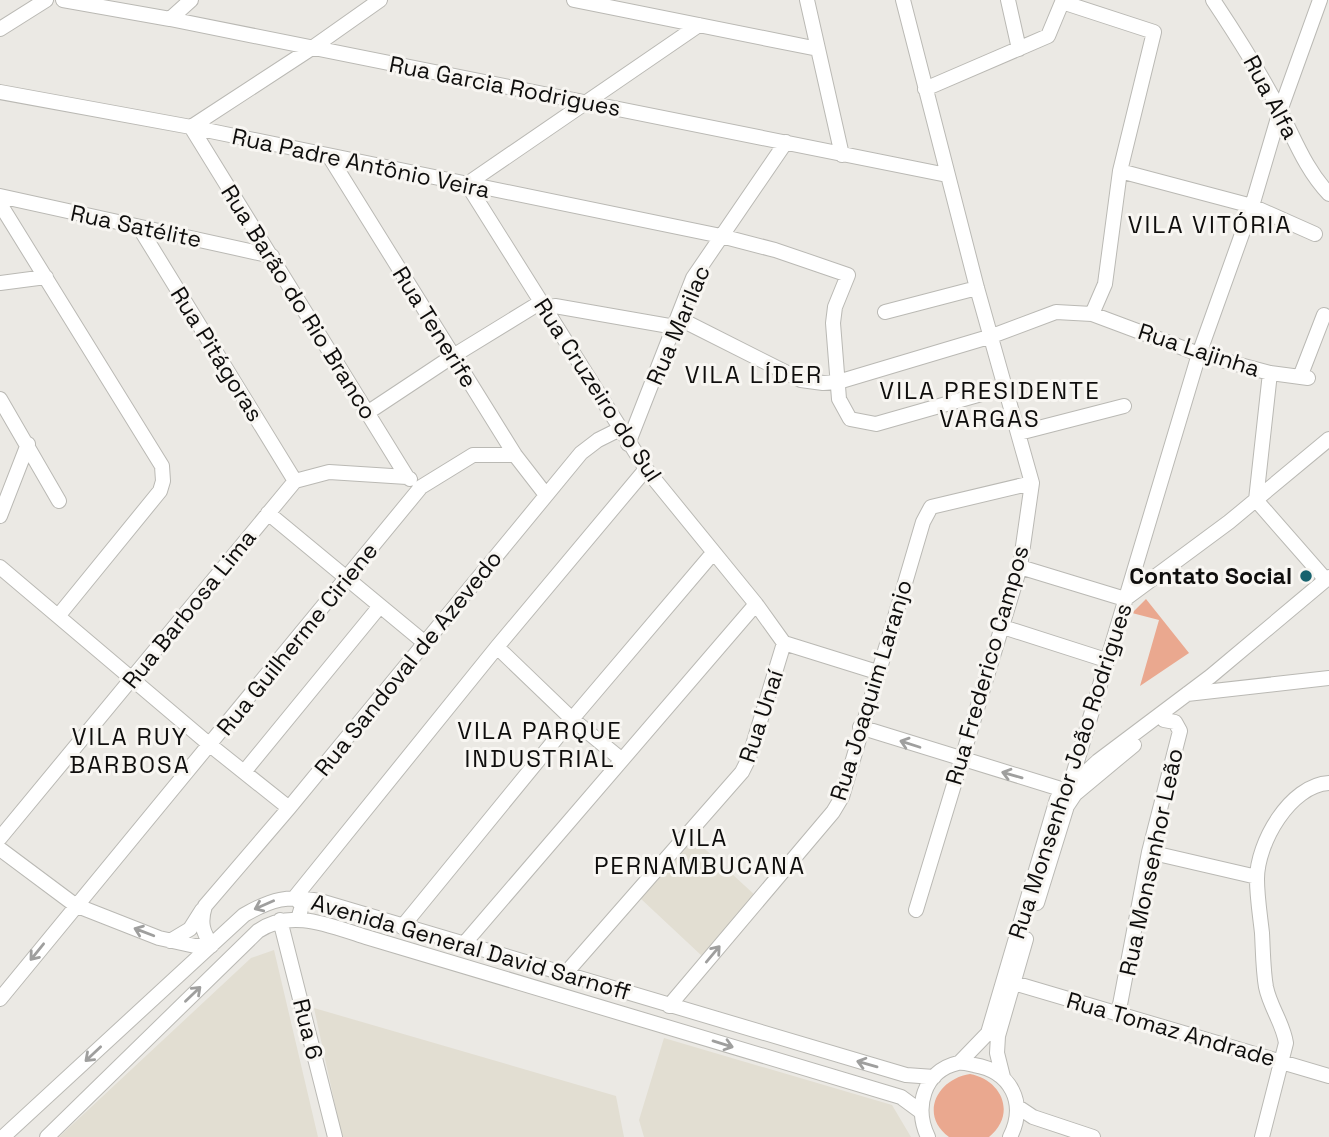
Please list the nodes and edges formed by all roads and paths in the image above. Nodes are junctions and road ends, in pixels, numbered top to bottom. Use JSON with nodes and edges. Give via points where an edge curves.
{"nodes":[{"id":1,"x":46,"y":0,"type":"edge"},
{"id":2,"x":63,"y":0,"type":"edge"},
{"id":3,"x":191,"y":0,"type":"edge"},
{"id":4,"x":380,"y":0,"type":"edge"},
{"id":5,"x":574,"y":0,"type":"edge"},
{"id":6,"x":807,"y":0,"type":"edge"},
{"id":7,"x":903,"y":0,"type":"edge"},
{"id":8,"x":1008,"y":0,"type":"edge"},
{"id":9,"x":1213,"y":0,"type":"edge"},
{"id":10,"x":1320,"y":0,"type":"edge"},
{"id":11,"x":1063,"y":1,"type":"edge"},
{"id":12,"x":170,"y":19,"type":"junction"},
{"id":13,"x":699,"y":25,"type":"junction"},
{"id":14,"x":0,"y":29,"type":"edge"},
{"id":15,"x":312,"y":48,"type":"junction"},
{"id":16,"x":818,"y":49,"type":"junction"},
{"id":17,"x":1019,"y":49,"type":"junction"},
{"id":18,"x":925,"y":89,"type":"junction"},
{"id":19,"x":0,"y":92,"type":"edge"},
{"id":20,"x":585,"y":102,"type":"junction"},
{"id":21,"x":1280,"y":111,"type":"junction"},
{"id":22,"x":191,"y":127,"type":"junction"},
{"id":23,"x":786,"y":142,"type":"junction"},
{"id":24,"x":842,"y":155,"type":"junction"},
{"id":25,"x":329,"y":156,"type":"junction"},
{"id":26,"x":1120,"y":171,"type":"junction"},
{"id":27,"x":947,"y":175,"type":"junction"},
{"id":28,"x":467,"y":184,"type":"junction"},
{"id":29,"x":1329,"y":194,"type":"edge"},
{"id":30,"x":0,"y":196,"type":"edge"},
{"id":31,"x":0,"y":204,"type":"edge"},
{"id":32,"x":1252,"y":206,"type":"junction"},
{"id":33,"x":139,"y":227,"type":"junction"},
{"id":34,"x":1315,"y":234,"type":"dead end"},
{"id":35,"x":721,"y":236,"type":"junction"},
{"id":36,"x":272,"y":256,"type":"junction"},
{"id":37,"x":46,"y":277,"type":"junction"},
{"id":38,"x":0,"y":283,"type":"edge"},
{"id":39,"x":977,"y":288,"type":"junction"},
{"id":40,"x":544,"y":305,"type":"junction"},
{"id":41,"x":885,"y":312,"type":"dead end"},
{"id":42,"x":1092,"y":314,"type":"junction"},
{"id":43,"x":1324,"y":315,"type":"dead end"},
{"id":44,"x":676,"y":322,"type":"junction"},
{"id":45,"x":992,"y":336,"type":"junction"},
{"id":46,"x":1199,"y":354,"type":"junction"},
{"id":47,"x":453,"y":356,"type":"junction"},
{"id":48,"x":1270,"y":373,"type":"junction"},
{"id":49,"x":838,"y":382,"type":"junction"},
{"id":50,"x":1006,"y":387,"type":"junction"},
{"id":51,"x":0,"y":400,"type":"edge"},
{"id":52,"x":1124,"y":405,"type":"dead end"},
{"id":53,"x":368,"y":413,"type":"junction"},
{"id":54,"x":620,"y":429,"type":"junction"},
{"id":55,"x":1019,"y":433,"type":"junction"},
{"id":56,"x":1329,"y":439,"type":"edge"},
{"id":57,"x":28,"y":444,"type":"junction"},
{"id":58,"x":628,"y":444,"type":"junction"},
{"id":59,"x":514,"y":455,"type":"junction"},
{"id":60,"x":646,"y":469,"type":"junction"},
{"id":61,"x":407,"y":477,"type":"junction"},
{"id":62,"x":295,"y":481,"type":"junction"},
{"id":63,"x":1032,"y":484,"type":"junction"},
{"id":64,"x":421,"y":487,"type":"junction"},
{"id":65,"x":547,"y":495,"type":"junction"},
{"id":66,"x":4,"y":497,"type":"edge"},
{"id":67,"x":1256,"y":500,"type":"junction"},
{"id":68,"x":59,"y":501,"type":"dead end"},
{"id":69,"x":268,"y":513,"type":"junction"},
{"id":70,"x":0,"y":516,"type":"edge"},
{"id":71,"x":713,"y":552,"type":"junction"},
{"id":72,"x":0,"y":567,"type":"edge"},
{"id":73,"x":1020,"y":567,"type":"junction"},
{"id":74,"x":1327,"y":578,"type":"edge"},
{"id":75,"x":346,"y":579,"type":"junction"},
{"id":76,"x":1125,"y":599,"type":"junction"},
{"id":77,"x":756,"y":604,"type":"junction"},
{"id":78,"x":380,"y":606,"type":"junction"},
{"id":79,"x":59,"y":615,"type":"junction"},
{"id":80,"x":1003,"y":627,"type":"junction"},
{"id":81,"x":425,"y":643,"type":"junction"},
{"id":82,"x":784,"y":643,"type":"junction"},
{"id":83,"x":497,"y":647,"type":"junction"},
{"id":84,"x":1106,"y":660,"type":"junction"},
{"id":85,"x":877,"y":671,"type":"junction"},
{"id":86,"x":132,"y":678,"type":"junction"},
{"id":87,"x":1329,"y":678,"type":"edge"},
{"id":88,"x":1193,"y":694,"type":"junction"},
{"id":89,"x":572,"y":719,"type":"junction"},
{"id":90,"x":1164,"y":720,"type":"junction"},
{"id":91,"x":860,"y":727,"type":"junction"},
{"id":92,"x":210,"y":745,"type":"junction"},
{"id":93,"x":1081,"y":751,"type":"junction"},
{"id":94,"x":622,"y":760,"type":"junction"},
{"id":95,"x":960,"y":760,"type":"junction"},
{"id":96,"x":1098,"y":761,"type":"junction"},
{"id":97,"x":244,"y":772,"type":"junction"},
{"id":98,"x":1329,"y":783,"type":"edge"},
{"id":99,"x":1070,"y":790,"type":"junction"},
{"id":100,"x":289,"y":808,"type":"junction"},
{"id":101,"x":0,"y":838,"type":"edge"},
{"id":102,"x":0,"y":849,"type":"edge"},
{"id":103,"x":1149,"y":852,"type":"junction"},
{"id":104,"x":1256,"y":877,"type":"junction"},
{"id":105,"x":295,"y":897,"type":"junction"},
{"id":106,"x":75,"y":905,"type":"junction"},
{"id":107,"x":205,"y":906,"type":"junction"},
{"id":108,"x":916,"y":910,"type":"dead end"},
{"id":109,"x":298,"y":919,"type":"junction"},
{"id":110,"x":280,"y":920,"type":"junction"},
{"id":111,"x":402,"y":927,"type":"junction"},
{"id":112,"x":170,"y":941,"type":"junction"},
{"id":113,"x":214,"y":943,"type":"junction"},
{"id":114,"x":463,"y":945,"type":"junction"},
{"id":115,"x":224,"y":964,"type":"junction"},
{"id":116,"x":565,"y":974,"type":"junction"},
{"id":117,"x":1014,"y":983,"type":"junction"},
{"id":118,"x":0,"y":999,"type":"edge"},
{"id":119,"x":669,"y":1006,"type":"junction"},
{"id":120,"x":1118,"y":1015,"type":"junction"},
{"id":121,"x":1283,"y":1061,"type":"junction"},
{"id":122,"x":960,"y":1062,"type":"junction"},
{"id":123,"x":1329,"y":1076,"type":"edge"},
{"id":124,"x":934,"y":1077,"type":"junction"},
{"id":125,"x":1003,"y":1077,"type":"junction"},
{"id":126,"x":1018,"y":1107,"type":"junction"},
{"id":127,"x":920,"y":1111,"type":"junction"},
{"id":128,"x":1,"y":1137,"type":"edge"},
{"id":129,"x":47,"y":1137,"type":"edge"},
{"id":130,"x":335,"y":1137,"type":"edge"},
{"id":131,"x":928,"y":1137,"type":"edge"},
{"id":132,"x":1010,"y":1137,"type":"edge"},
{"id":133,"x":1093,"y":1137,"type":"edge"},
{"id":134,"x":1262,"y":1137,"type":"edge"}],
"edges":[{"from":1,"to":14,"type":"street"},
{"from":2,"to":12,"type":"street","name":"Rua Garcia Rodrigues"},
{"from":3,"to":12,"type":"street"},
{"from":4,"to":15,"type":"street"},
{"from":5,"to":13,"type":"street"},
{"from":6,"to":16,"type":"street"},
{"from":7,"to":18,"type":"street","name":"Rua Frederico Campos"},
{"from":8,"to":17,"type":"street"},
{"from":9,"to":21,"type":"street","name":"Rua Alfa"},
{"from":10,"to":21,"type":"street","name":"Rua Monsenhor João Rodrigues"},
{"from":11,"to":17,"type":"street","via":[[1048,36]]},
{"from":11,"to":26,"type":"street","via":[[1154,32]]},
{"from":12,"to":15,"type":"street","name":"Rua Garcia Rodrigues"},
{"from":13,"to":16,"type":"street"},
{"from":13,"to":20,"type":"street"},
{"from":15,"to":20,"type":"street","name":"Rua Garcia Rodrigues"},
{"from":15,"to":22,"type":"street"},
{"from":16,"to":24,"type":"street"},
{"from":17,"to":18,"type":"street"},
{"from":18,"to":27,"type":"street","name":"Rua Frederico Campos"},
{"from":19,"to":22,"type":"street","name":"Rua Padre Antônio Veira"},
{"from":20,"to":23,"type":"street","name":"Rua Garcia Rodrigues"},
{"from":20,"to":28,"type":"street"},
{"from":21,"to":29,"type":"street","name":"Rua Alfa","via":[[1303,160]]},
{"from":21,"to":32,"type":"street","name":"Rua Monsenhor João Rodrigues"},
{"from":22,"to":25,"type":"street","name":"Rua Padre Antônio Veira"},
{"from":22,"to":36,"type":"street","name":"Rua Barão do Rio Branco"},
{"from":23,"to":24,"type":"street","name":"Rua Garcia Rodrigues"},
{"from":23,"to":35,"type":"street","name":"Rua Marilac"},
{"from":24,"to":27,"type":"street","name":"Rua Garcia Rodrigues"},
{"from":25,"to":28,"type":"street","name":"Rua Padre Antônio Veira"},
{"from":25,"to":47,"type":"street","name":"Rua Tenerife"},
{"from":26,"to":32,"type":"street"},
{"from":26,"to":42,"type":"street","via":[[1105,284]]},
{"from":27,"to":39,"type":"street","name":"Rua Frederico Campos"},
{"from":28,"to":35,"type":"street","name":"Rua Padre Antônio Veira"},
{"from":28,"to":40,"type":"street","name":"Rua Cruzeiro do Sul"},
{"from":30,"to":33,"type":"street","name":"Rua Satélite"},
{"from":31,"to":37,"type":"street"},
{"from":32,"to":34,"type":"street"},
{"from":32,"to":46,"type":"street","name":"Rua Monsenhor João Rodrigues"},
{"from":33,"to":36,"type":"street","name":"Rua Satélite"},
{"from":33,"to":62,"type":"street","name":"Rua Pitágoras"},
{"from":35,"to":44,"type":"street","name":"Rua Marilac","via":[[693,278]]},
{"from":35,"to":49,"type":"street","name":"Rua Padre Antônio Veira","via":[[848,275],[833,323]]},
{"from":36,"to":53,"type":"street","name":"Rua Barão do Rio Branco"},
{"from":37,"to":38,"type":"street"},
{"from":37,"to":79,"type":"street","via":[[162,466],[163,481],[160,491]]},
{"from":39,"to":41,"type":"street"},
{"from":39,"to":45,"type":"street","name":"Rua Frederico Campos"},
{"from":40,"to":44,"type":"street","name":"Rua Lajinha"},
{"from":40,"to":47,"type":"street"},
{"from":40,"to":54,"type":"street","name":"Rua Cruzeiro do Sul"},
{"from":42,"to":45,"type":"street","name":"Rua Lajinha","via":[[1056,312]]},
{"from":42,"to":46,"type":"street","name":"Rua Lajinha"},
{"from":43,"to":48,"type":"street","name":"Rua Lajinha","via":[[1304,377]]},
{"from":44,"to":49,"type":"street","name":"Rua Lajinha","via":[[801,380]]},
{"from":44,"to":58,"type":"street","name":"Rua Marilac"},
{"from":45,"to":49,"type":"street","name":"Rua Lajinha"},
{"from":45,"to":50,"type":"street","name":"Rua Frederico Campos"},
{"from":46,"to":48,"type":"street","name":"Rua Lajinha"},
{"from":46,"to":76,"type":"street","name":"Rua Monsenhor João Rodrigues"},
{"from":47,"to":53,"type":"street"},
{"from":47,"to":59,"type":"street","name":"Rua Tenerife"},
{"from":48,"to":67,"type":"street"},
{"from":49,"to":50,"type":"street","via":[[839,399],[850,419],[876,424]]},
{"from":50,"to":55,"type":"street","name":"Rua Frederico Campos"},
{"from":51,"to":57,"type":"street"},
{"from":52,"to":55,"type":"street"},
{"from":53,"to":61,"type":"street","name":"Rua Barão do Rio Branco"},
{"from":54,"to":58,"type":"street","name":"Rua Cruzeiro do Sul"},
{"from":54,"to":65,"type":"street","name":"Rua Sandoval de Azevedo","via":[[581,453]]},
{"from":55,"to":63,"type":"street","name":"Rua Frederico Campos"},
{"from":56,"to":67,"type":"street"},
{"from":57,"to":66,"type":"street"},
{"from":57,"to":68,"type":"street"},
{"from":58,"to":60,"type":"street","name":"Rua Cruzeiro do Sul"},
{"from":59,"to":64,"type":"street","name":"Rua Guilherme Ciriene","via":[[473,455]]},
{"from":59,"to":65,"type":"street","name":"Rua Tenerife"},
{"from":60,"to":71,"type":"street","name":"Rua Cruzeiro do Sul"},
{"from":60,"to":83,"type":"street"},
{"from":61,"to":62,"type":"street","via":[[330,472]]},
{"from":61,"to":64,"type":"street"},
{"from":62,"to":69,"type":"street","name":"Rua Barbosa Lima"},
{"from":63,"to":73,"type":"street","name":"Rua Frederico Campos"},
{"from":63,"to":85,"type":"street","name":"Rua Joaquim Laranjo","via":[[931,507]]},
{"from":64,"to":75,"type":"street","name":"Rua Guilherme Ciriene"},
{"from":65,"to":81,"type":"street","name":"Rua Sandoval de Azevedo"},
{"from":66,"to":70,"type":"street"},
{"from":67,"to":74,"type":"street"},
{"from":67,"to":76,"type":"street"},
{"from":69,"to":75,"type":"street"},
{"from":69,"to":86,"type":"street","name":"Rua Barbosa Lima"},
{"from":71,"to":77,"type":"street","name":"Rua Cruzeiro do Sul"},
{"from":71,"to":89,"type":"street"},
{"from":72,"to":79,"type":"street"},
{"from":73,"to":76,"type":"street"},
{"from":73,"to":80,"type":"street","name":"Rua Frederico Campos"},
{"from":74,"to":88,"type":"street"},
{"from":75,"to":78,"type":"street"},
{"from":75,"to":92,"type":"street","name":"Rua Guilherme Ciriene"},
{"from":76,"to":84,"type":"street","name":"Rua Monsenhor João Rodrigues"},
{"from":77,"to":82,"type":"street","name":"Rua Cruzeiro do Sul"},
{"from":77,"to":94,"type":"street"},
{"from":78,"to":81,"type":"street"},
{"from":78,"to":97,"type":"street"},
{"from":79,"to":86,"type":"street"},
{"from":80,"to":84,"type":"street"},
{"from":80,"to":95,"type":"street","name":"Rua Frederico Campos"},
{"from":81,"to":100,"type":"street","name":"Rua Sandoval de Azevedo"},
{"from":82,"to":85,"type":"street"},
{"from":82,"to":116,"type":"street","name":"Rua Unaí","via":[[742,772]]},
{"from":83,"to":89,"type":"street"},
{"from":83,"to":105,"type":"street"},
{"from":84,"to":93,"type":"street","name":"Rua Monsenhor João Rodrigues"},
{"from":85,"to":91,"type":"street","name":"Rua Joaquim Laranjo"},
{"from":86,"to":92,"type":"street"},
{"from":86,"to":101,"type":"street","name":"Rua Barbosa Lima"},
{"from":87,"to":88,"type":"street"},
{"from":88,"to":90,"type":"street"},
{"from":88,"to":96,"type":"street"},
{"from":89,"to":94,"type":"street"},
{"from":89,"to":111,"type":"street"},
{"from":90,"to":99,"type":"street"},
{"from":90,"to":103,"type":"street","name":"Rua Monsenhor Leão","via":[[1175,722],[1180,731]]},
{"from":95,"to":91,"type":"street","one_way":true},
{"from":119,"to":91,"type":"street","name":"Rua Joaquim Laranjo","one_way":true,"via":[[834,812]]},
{"from":92,"to":97,"type":"street"},
{"from":92,"to":106,"type":"street","name":"Rua Guilherme Ciriene"},
{"from":93,"to":96,"type":"street","via":[[1084,759]]},
{"from":93,"to":99,"type":"street","name":"Rua Monsenhor João Rodrigues"},
{"from":94,"to":114,"type":"street"},
{"from":99,"to":95,"type":"street","one_way":true},
{"from":95,"to":108,"type":"street","name":"Rua Frederico Campos"},
{"from":96,"to":99,"type":"street"},
{"from":97,"to":100,"type":"street"},
{"from":98,"to":104,"type":"street","via":[[1294,798],[1274,823]]},
{"from":99,"to":117,"type":"street","name":"Rua Monsenhor João Rodrigues"},
{"from":99,"to":122,"type":"street","name":"Rua Monsenhor João Rodrigues","via":[[1057,799],[988,1033]]},
{"from":100,"to":107,"type":"street","name":"Rua Sandoval de Azevedo"},
{"from":102,"to":106,"type":"street"},
{"from":103,"to":104,"type":"street"},
{"from":103,"to":120,"type":"street","name":"Rua Monsenhor Leão"},
{"from":104,"to":121,"type":"street","via":[[1266,990],[1284,1032]]},
{"from":105,"to":109,"type":"street","via":[[302,906]]},
{"from":105,"to":111,"type":"street","name":"Avenida General David Sarnoff"},
{"from":105,"to":113,"type":"street","name":"Avenida General David Sarnoff","one_way":true,"via":[[265,903],[244,915]]},
{"from":112,"to":106,"type":"street","one_way":true},
{"from":106,"to":118,"type":"street","name":"Rua Guilherme Ciriene","one_way":true},
{"from":107,"to":112,"type":"street","name":"Rua Sandoval de Azevedo","via":[[190,929]]},
{"from":107,"to":113,"type":"street"},
{"from":109,"to":110,"type":"street","name":"Avenida General David Sarnoff"},
{"from":109,"to":127,"type":"street","name":"Avenida General David Sarnoff","one_way":true,"via":[[901,1097]]},
{"from":110,"to":115,"type":"street","name":"Avenida General David Sarnoff","via":[[258,931]]},
{"from":110,"to":130,"type":"street","name":"Rua 6"},
{"from":111,"to":114,"type":"street","name":"Avenida General David Sarnoff"},
{"from":112,"to":113,"type":"street"},
{"from":113,"to":115,"type":"street","via":[[222,947]]},
{"from":113,"to":128,"type":"street","name":"Avenida General David Sarnoff","one_way":true},
{"from":114,"to":116,"type":"street","name":"Avenida General David Sarnoff"},
{"from":129,"to":115,"type":"street","name":"Avenida General David Sarnoff","one_way":true},
{"from":116,"to":119,"type":"street","name":"Avenida General David Sarnoff"},
{"from":117,"to":120,"type":"street","name":"Rua Tomaz Andrade"},
{"from":117,"to":125,"type":"street","name":"Rua Monsenhor João Rodrigues","via":[[998,1036]]},
{"from":124,"to":119,"type":"street","name":"Avenida General David Sarnoff","one_way":true,"via":[[906,1075]]},
{"from":120,"to":121,"type":"street","name":"Rua Tomaz Andrade"},
{"from":121,"to":123,"type":"street","name":"Rua Tomaz Andrade"},
{"from":121,"to":134,"type":"street"},
{"from":122,"to":124,"type":"street","name":"Rua Monsenhor João Rodrigues"},
{"from":122,"to":125,"type":"street","via":[[989,1067]]},
{"from":124,"to":127,"type":"street"},
{"from":125,"to":126,"type":"street","name":"Rua Monsenhor João Rodrigues"},
{"from":126,"to":132,"type":"street"},
{"from":126,"to":133,"type":"street","via":[[1033,1117]]},
{"from":127,"to":131,"type":"street"}]}
